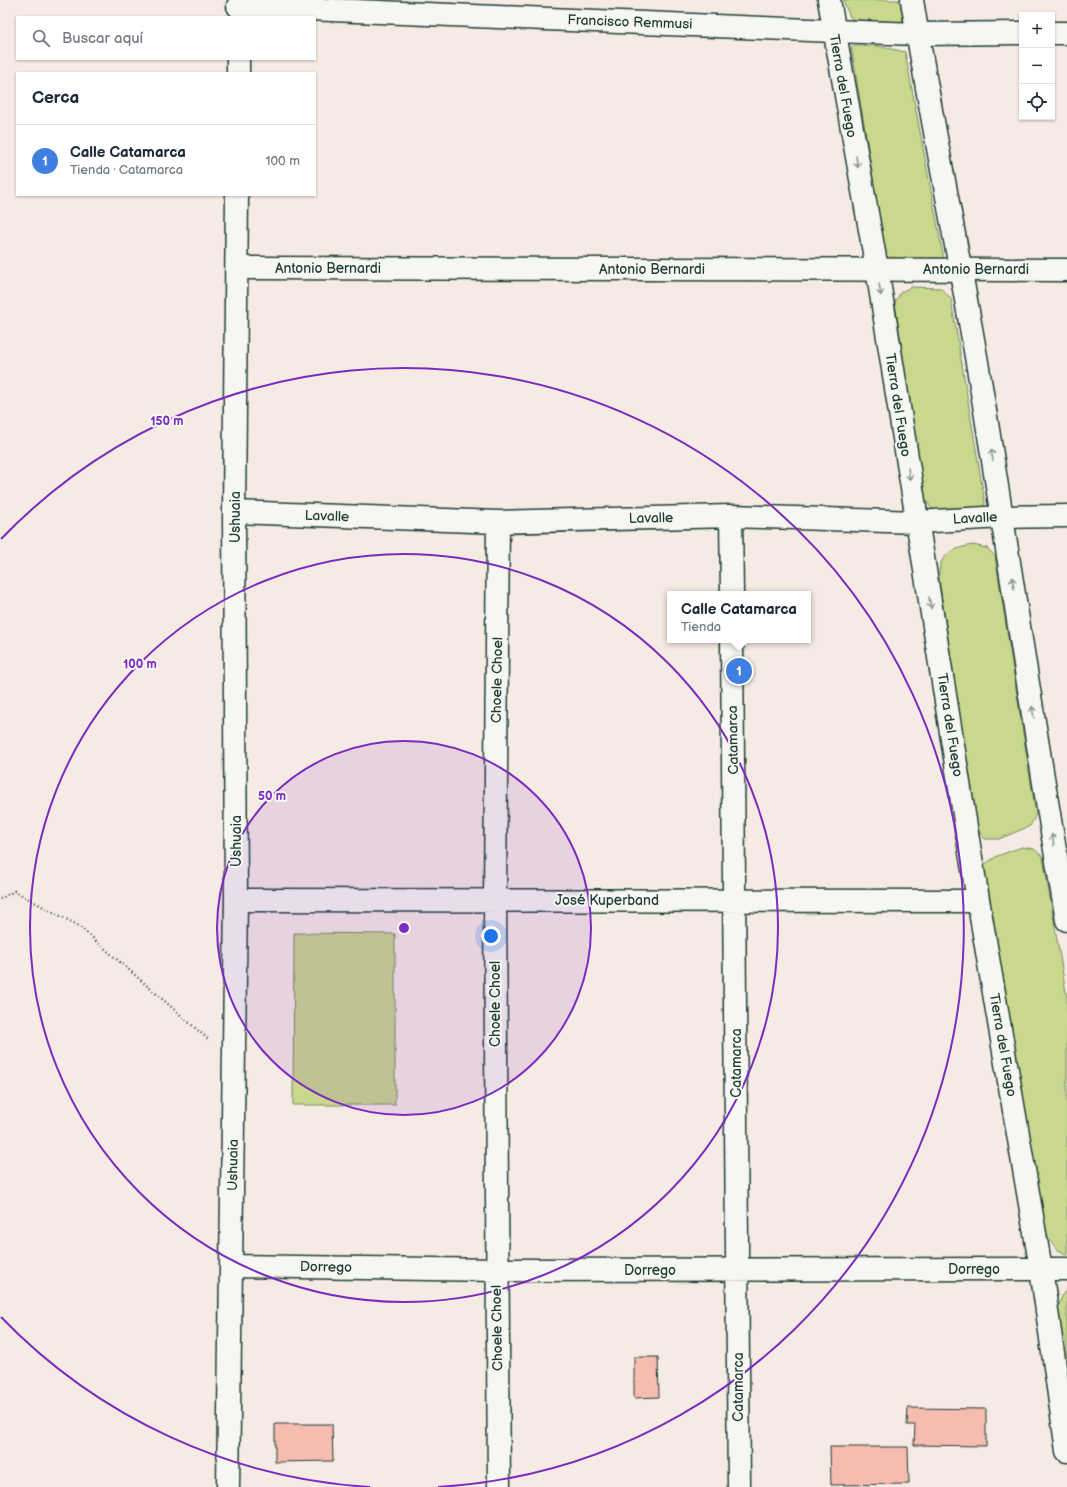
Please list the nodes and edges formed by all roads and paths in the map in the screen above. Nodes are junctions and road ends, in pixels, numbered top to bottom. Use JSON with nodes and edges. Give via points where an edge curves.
{"nodes":[{"id":1,"x":829,"y":0,"type":"edge"},
{"id":2,"x":912,"y":0,"type":"edge"},
{"id":3,"x":238,"y":8,"type":"edge"},
{"id":4,"x":833,"y":31,"type":"junction"},
{"id":5,"x":1019,"y":33,"type":"edge"},
{"id":6,"x":1055,"y":33,"type":"edge"},
{"id":7,"x":1067,"y":33,"type":"edge"},
{"id":8,"x":918,"y":34,"type":"junction"},
{"id":9,"x":238,"y":60,"type":"edge"},
{"id":10,"x":238,"y":72,"type":"edge"},
{"id":11,"x":237,"y":196,"type":"edge"},
{"id":12,"x":237,"y":268,"type":"junction"},
{"id":13,"x":877,"y":269,"type":"junction"},
{"id":14,"x":961,"y":270,"type":"junction"},
{"id":15,"x":1067,"y":270,"type":"edge"},
{"id":16,"x":234,"y":512,"type":"junction"},
{"id":17,"x":731,"y":516,"type":"junction"},
{"id":18,"x":1067,"y":516,"type":"edge"},
{"id":19,"x":1002,"y":517,"type":"junction"},
{"id":20,"x":498,"y":522,"type":"junction"},
{"id":21,"x":917,"y":522,"type":"junction"},
{"id":22,"x":732,"y":591,"type":"edge"},
{"id":23,"x":732,"y":643,"type":"edge"},
{"id":24,"x":0,"y":899,"type":"edge"},
{"id":25,"x":236,"y":900,"type":"junction"},
{"id":26,"x":495,"y":900,"type":"junction"},
{"id":27,"x":735,"y":900,"type":"junction"},
{"id":28,"x":978,"y":901,"type":"junction"},
{"id":29,"x":1067,"y":920,"type":"edge"},
{"id":30,"x":234,"y":1062,"type":"junction"},
{"id":31,"x":232,"y":1266,"type":"junction"},
{"id":32,"x":1041,"y":1269,"type":"junction"},
{"id":33,"x":1067,"y":1269,"type":"edge"},
{"id":34,"x":496,"y":1270,"type":"junction"},
{"id":35,"x":738,"y":1270,"type":"junction"},
{"id":36,"x":1067,"y":1451,"type":"edge"},
{"id":37,"x":228,"y":1487,"type":"edge"},
{"id":38,"x":499,"y":1487,"type":"edge"},
{"id":39,"x":739,"y":1487,"type":"edge"}],
"edges":[{"from":1,"to":4,"type":"street","name":"Tierra del Fuego"},
{"from":2,"to":8,"type":"street"},
{"from":3,"to":4,"type":"street","name":"Francisco Remmusi"},
{"from":4,"to":8,"type":"street","name":"Francisco Remmusi"},
{"from":4,"to":13,"type":"street","name":"Tierra del Fuego","one_way":true},
{"from":5,"to":8,"type":"street","name":"Francisco Remmusi"},
{"from":6,"to":7,"type":"street"},
{"from":8,"to":14,"type":"street"},
{"from":9,"to":10,"type":"street"},
{"from":11,"to":12,"type":"street","name":"Ushuaia"},
{"from":12,"to":13,"type":"street","name":"Antonio Bernardi"},
{"from":12,"to":16,"type":"street","name":"Ushuaia"},
{"from":13,"to":14,"type":"street","name":"Antonio Bernardi"},
{"from":13,"to":21,"type":"street","name":"Tierra del Fuego","one_way":true},
{"from":14,"to":15,"type":"street","name":"Antonio Bernardi"},
{"from":19,"to":14,"type":"street","one_way":true},
{"from":16,"to":20,"type":"street","name":"Lavalle"},
{"from":16,"to":25,"type":"street","name":"Ushuaia"},
{"from":17,"to":20,"type":"street","name":"Lavalle"},
{"from":17,"to":21,"type":"street","name":"Lavalle"},
{"from":17,"to":22,"type":"street"},
{"from":18,"to":19,"type":"street","name":"Lavalle"},
{"from":19,"to":21,"type":"street","name":"Lavalle"},
{"from":29,"to":19,"type":"street","one_way":true},
{"from":20,"to":26,"type":"street","name":"Choele Choel"},
{"from":21,"to":28,"type":"street","name":"Tierra del Fuego","one_way":true},
{"from":23,"to":27,"type":"street","name":"Catamarca"},
{"from":24,"to":30,"type":"path","via":[[14,891],[79,926]]},
{"from":25,"to":26,"type":"street","name":"José Kuperband"},
{"from":25,"to":30,"type":"street","name":"Ushuaia"},
{"from":26,"to":27,"type":"street","name":"José Kuperband"},
{"from":26,"to":34,"type":"street","name":"Choele Choel"},
{"from":27,"to":28,"type":"street","name":"José Kuperband"},
{"from":27,"to":35,"type":"street","name":"Catamarca"},
{"from":28,"to":32,"type":"street","name":"Tierra del Fuego"},
{"from":30,"to":31,"type":"street","name":"Ushuaia"},
{"from":31,"to":34,"type":"street","name":"Dorrego"},
{"from":31,"to":37,"type":"street","name":"Ushuaia"},
{"from":32,"to":33,"type":"street","name":"Dorrego"},
{"from":32,"to":35,"type":"street","name":"Dorrego"},
{"from":32,"to":36,"type":"street","name":"Tierra del Fuego"},
{"from":34,"to":35,"type":"street","name":"Dorrego"},
{"from":34,"to":38,"type":"street","name":"Choele Choel"},
{"from":35,"to":39,"type":"street","name":"Catamarca"}]}
